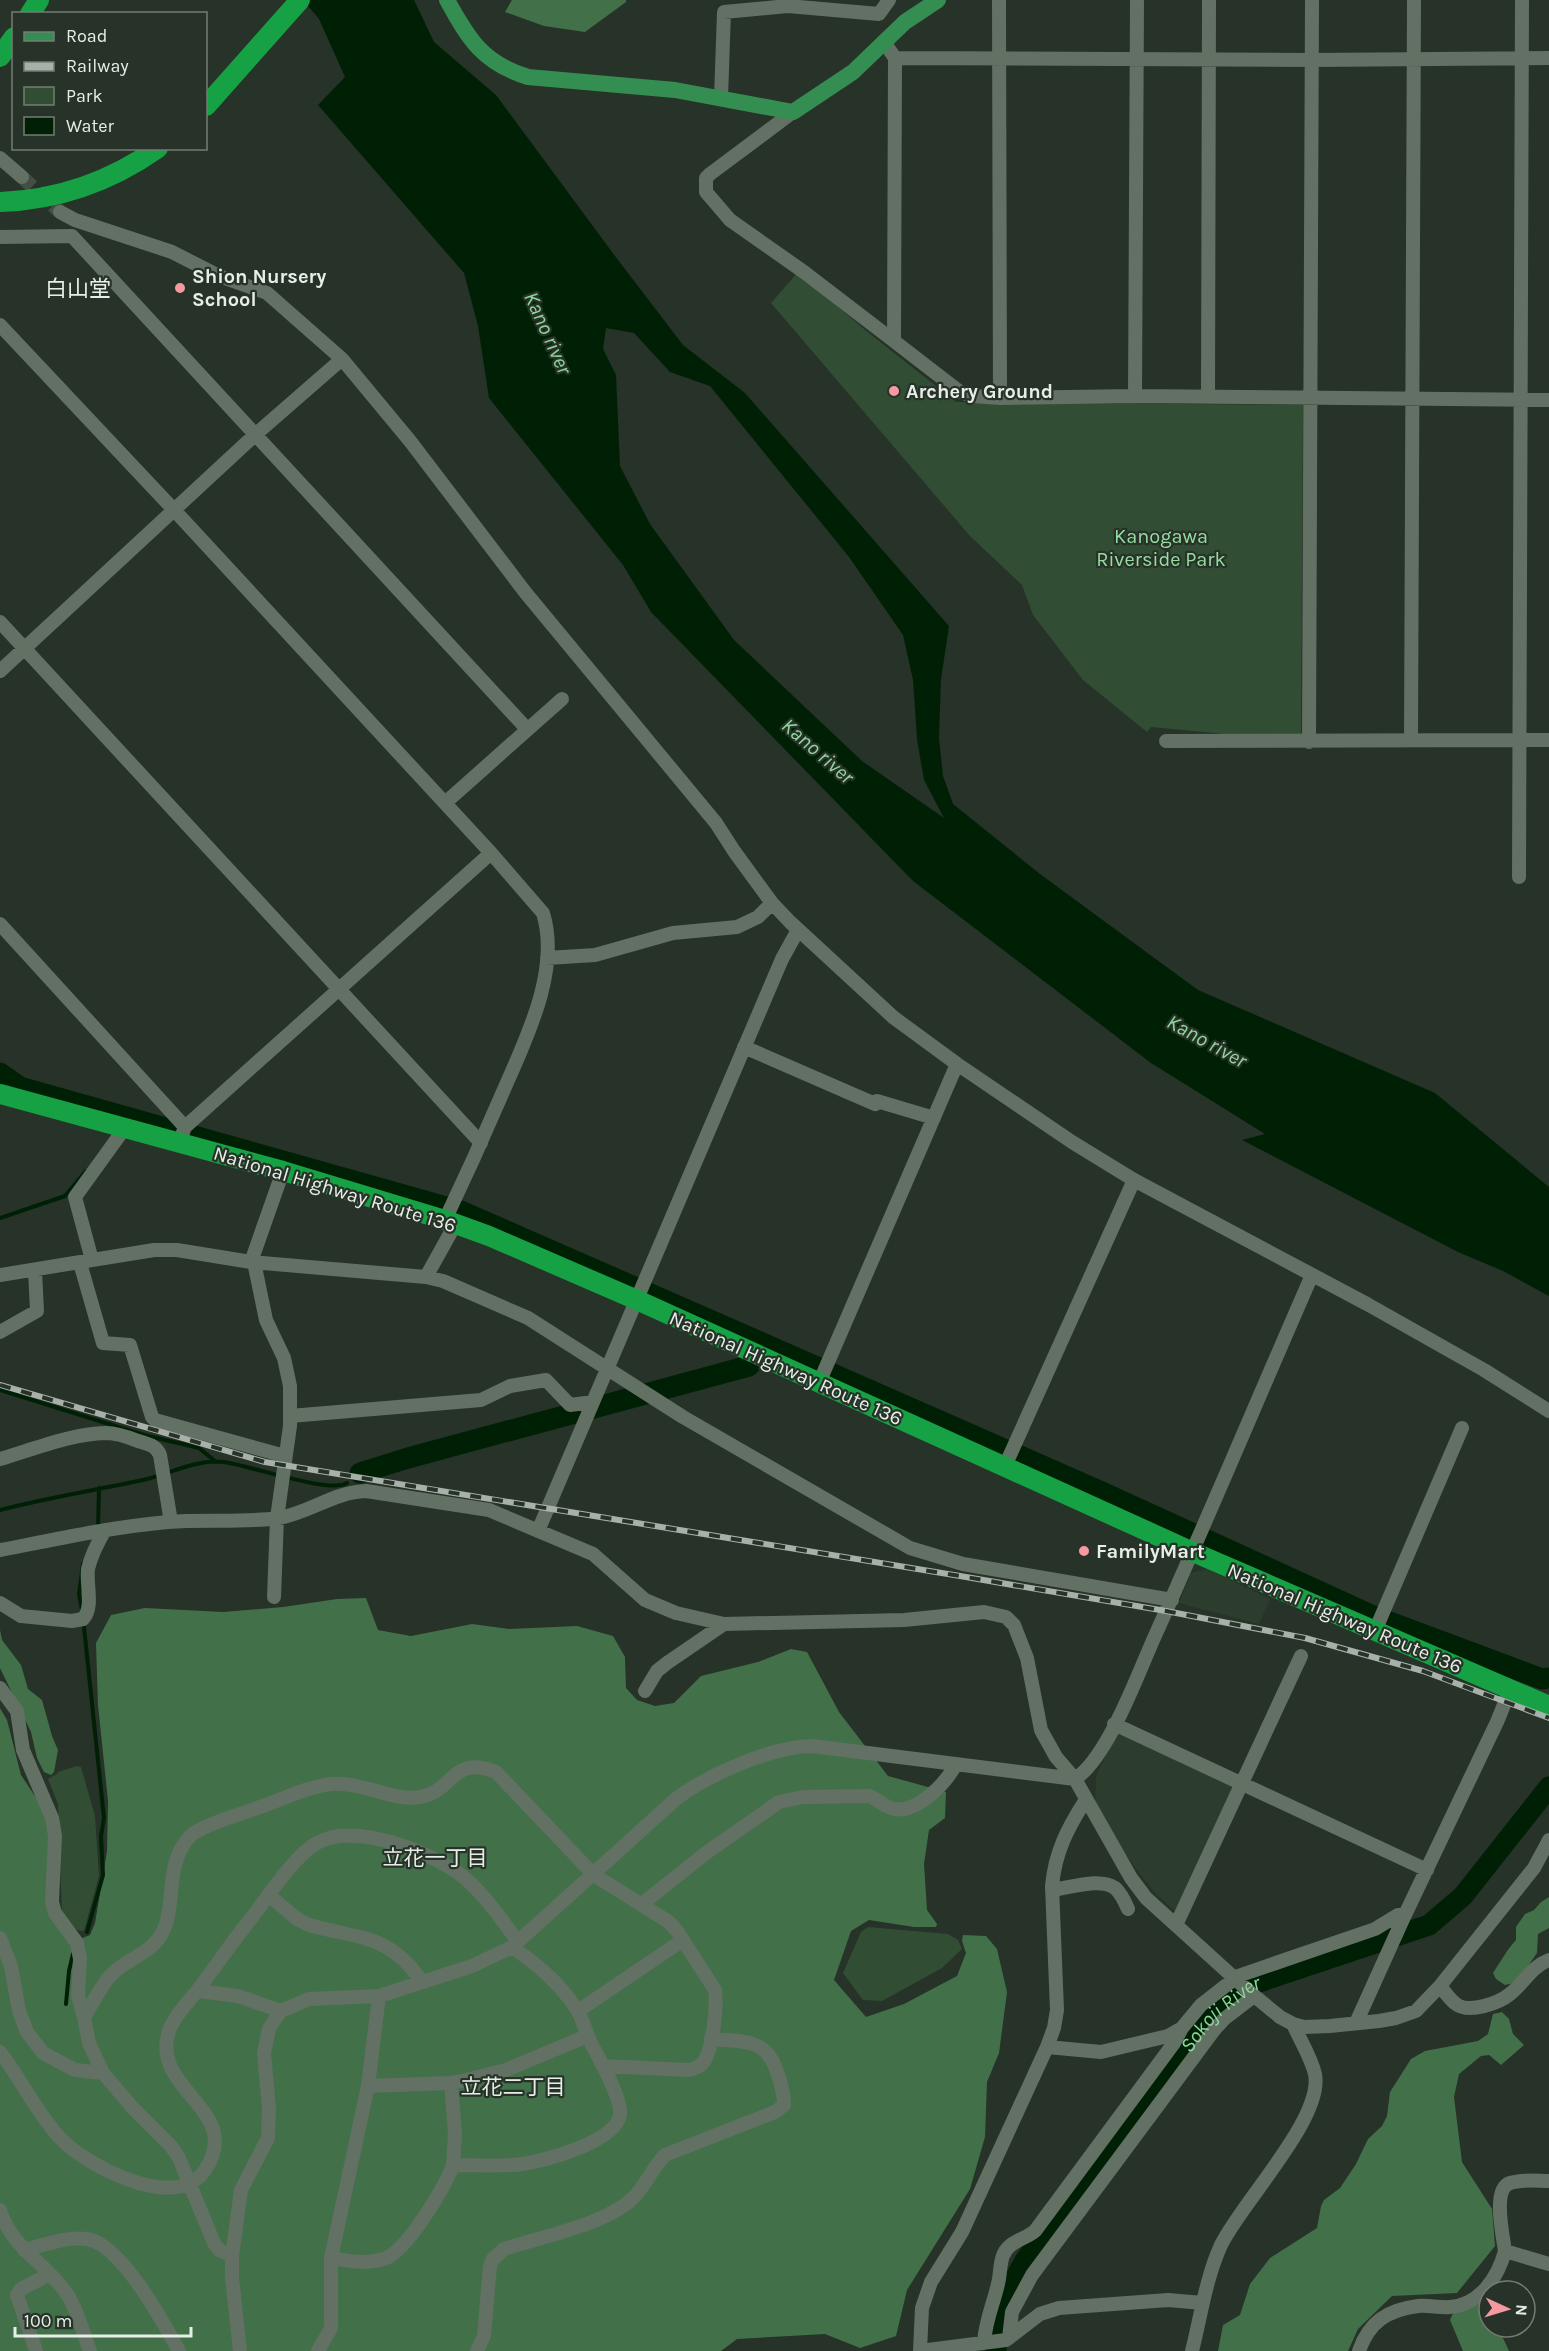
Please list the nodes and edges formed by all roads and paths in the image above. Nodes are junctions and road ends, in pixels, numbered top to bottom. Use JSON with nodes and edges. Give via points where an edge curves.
{"nodes":[{"id":1,"x":292,"y":0,"type":"edge"},
{"id":2,"x":300,"y":0,"type":"edge"},
{"id":3,"x":447,"y":0,"type":"edge"},
{"id":4,"x":889,"y":0,"type":"edge"},
{"id":5,"x":999,"y":0,"type":"edge"},
{"id":6,"x":1137,"y":0,"type":"edge"},
{"id":7,"x":1209,"y":0,"type":"edge"},
{"id":8,"x":1312,"y":0,"type":"edge"},
{"id":9,"x":1414,"y":0,"type":"edge"},
{"id":10,"x":1522,"y":0,"type":"edge"},
{"id":11,"x":932,"y":1,"type":"edge"},
{"id":12,"x":810,"y":4,"type":"edge"},
{"id":13,"x":12,"y":40,"type":"edge"},
{"id":14,"x":884,"y":42,"type":"junction"},
{"id":15,"x":0,"y":57,"type":"edge"},
{"id":16,"x":1521,"y":57,"type":"junction"},
{"id":17,"x":895,"y":58,"type":"junction"},
{"id":18,"x":998,"y":58,"type":"junction"},
{"id":19,"x":1413,"y":58,"type":"junction"},
{"id":20,"x":1549,"y":58,"type":"edge"},
{"id":21,"x":1136,"y":59,"type":"junction"},
{"id":22,"x":1209,"y":59,"type":"junction"},
{"id":23,"x":1312,"y":60,"type":"junction"},
{"id":24,"x":207,"y":98,"type":"edge"},
{"id":25,"x":721,"y":98,"type":"junction"},
{"id":26,"x":207,"y":105,"type":"edge"},
{"id":27,"x":793,"y":112,"type":"junction"},
{"id":28,"x":147,"y":150,"type":"edge"},
{"id":29,"x":155,"y":150,"type":"edge"},
{"id":30,"x":0,"y":158,"type":"edge"},
{"id":31,"x":22,"y":177,"type":"tunnel mouth"},
{"id":32,"x":89,"y":183,"type":"junction"},
{"id":33,"x":0,"y":196,"type":"edge"},
{"id":34,"x":0,"y":202,"type":"edge"},
{"id":35,"x":60,"y":212,"type":"tunnel mouth"},
{"id":36,"x":0,"y":237,"type":"edge"},
{"id":37,"x":0,"y":325,"type":"edge"},
{"id":38,"x":894,"y":341,"type":"junction"},
{"id":39,"x":342,"y":359,"type":"junction"},
{"id":40,"x":1134,"y":396,"type":"junction"},
{"id":41,"x":1208,"y":397,"type":"junction"},
{"id":42,"x":1000,"y":398,"type":"junction"},
{"id":43,"x":1310,"y":398,"type":"junction"},
{"id":44,"x":1413,"y":398,"type":"junction"},
{"id":45,"x":1519,"y":400,"type":"junction"},
{"id":46,"x":1549,"y":400,"type":"edge"},
{"id":47,"x":256,"y":434,"type":"junction"},
{"id":48,"x":175,"y":511,"type":"junction"},
{"id":49,"x":0,"y":622,"type":"edge"},
{"id":50,"x":25,"y":649,"type":"junction"},
{"id":51,"x":0,"y":671,"type":"edge"},
{"id":52,"x":562,"y":699,"type":"dead end"},
{"id":53,"x":527,"y":729,"type":"junction"},
{"id":54,"x":1411,"y":740,"type":"junction"},
{"id":55,"x":1519,"y":740,"type":"junction"},
{"id":56,"x":1549,"y":740,"type":"edge"},
{"id":57,"x":1166,"y":741,"type":"dead end"},
{"id":58,"x":1310,"y":742,"type":"junction"},
{"id":59,"x":445,"y":803,"type":"junction"},
{"id":60,"x":491,"y":853,"type":"junction"},
{"id":61,"x":1518,"y":877,"type":"dead end"},
{"id":62,"x":772,"y":903,"type":"junction"},
{"id":63,"x":0,"y":924,"type":"edge"},
{"id":64,"x":798,"y":930,"type":"junction"},
{"id":65,"x":547,"y":958,"type":"junction"},
{"id":66,"x":337,"y":989,"type":"junction"},
{"id":67,"x":744,"y":1047,"type":"junction"},
{"id":68,"x":957,"y":1064,"type":"junction"},
{"id":69,"x":0,"y":1094,"type":"edge"},
{"id":70,"x":933,"y":1118,"type":"junction"},
{"id":71,"x":123,"y":1127,"type":"junction"},
{"id":72,"x":182,"y":1135,"type":"junction"},
{"id":73,"x":481,"y":1143,"type":"junction"},
{"id":74,"x":283,"y":1171,"type":"junction"},
{"id":75,"x":1134,"y":1180,"type":"junction"},
{"id":76,"x":451,"y":1222,"type":"junction"},
{"id":77,"x":86,"y":1262,"type":"junction"},
{"id":78,"x":253,"y":1262,"type":"junction"},
{"id":79,"x":35,"y":1270,"type":"junction"},
{"id":80,"x":0,"y":1275,"type":"edge"},
{"id":81,"x":1312,"y":1275,"type":"junction"},
{"id":82,"x":426,"y":1277,"type":"junction"},
{"id":83,"x":637,"y":1300,"type":"junction"},
{"id":84,"x":0,"y":1332,"type":"edge"},
{"id":85,"x":608,"y":1368,"type":"junction"},
{"id":86,"x":819,"y":1383,"type":"junction"},
{"id":87,"x":593,"y":1402,"type":"junction"},
{"id":88,"x":1549,"y":1411,"type":"edge"},
{"id":89,"x":290,"y":1416,"type":"junction"},
{"id":90,"x":1462,"y":1428,"type":"dead end"},
{"id":91,"x":285,"y":1456,"type":"junction"},
{"id":92,"x":0,"y":1459,"type":"edge"},
{"id":93,"x":1005,"y":1466,"type":"junction"},
{"id":94,"x":277,"y":1518,"type":"junction"},
{"id":95,"x":171,"y":1522,"type":"junction"},
{"id":96,"x":105,"y":1530,"type":"junction"},
{"id":97,"x":538,"y":1531,"type":"junction"},
{"id":98,"x":1197,"y":1541,"type":"junction"},
{"id":99,"x":1,"y":1550,"type":"edge"},
{"id":100,"x":274,"y":1597,"type":"dead end"},
{"id":101,"x":1172,"y":1600,"type":"junction"},
{"id":102,"x":0,"y":1603,"type":"edge"},
{"id":103,"x":724,"y":1624,"type":"junction"},
{"id":104,"x":1375,"y":1631,"type":"junction"},
{"id":105,"x":1301,"y":1656,"type":"dead end"},
{"id":106,"x":0,"y":1688,"type":"edge"},
{"id":107,"x":1510,"y":1690,"type":"junction"},
{"id":108,"x":645,"y":1691,"type":"dead end"},
{"id":109,"x":1549,"y":1706,"type":"edge"},
{"id":110,"x":1114,"y":1724,"type":"junction"},
{"id":111,"x":956,"y":1764,"type":"junction"},
{"id":112,"x":1075,"y":1779,"type":"junction"},
{"id":113,"x":1242,"y":1784,"type":"junction"},
{"id":114,"x":1085,"y":1801,"type":"junction"},
{"id":115,"x":1549,"y":1840,"type":"edge"},
{"id":116,"x":1427,"y":1870,"type":"junction"},
{"id":117,"x":594,"y":1875,"type":"junction"},
{"id":118,"x":1052,"y":1890,"type":"junction"},
{"id":119,"x":270,"y":1896,"type":"junction"},
{"id":120,"x":642,"y":1905,"type":"junction"},
{"id":121,"x":1128,"y":1909,"type":"dead end"},
{"id":122,"x":1405,"y":1916,"type":"junction"},
{"id":123,"x":1176,"y":1925,"type":"junction"},
{"id":124,"x":0,"y":1938,"type":"edge"},
{"id":125,"x":683,"y":1940,"type":"junction"},
{"id":126,"x":515,"y":1944,"type":"junction"},
{"id":127,"x":1549,"y":1960,"type":"edge"},
{"id":128,"x":1237,"y":1979,"type":"junction"},
{"id":129,"x":422,"y":1982,"type":"junction"},
{"id":130,"x":1440,"y":1986,"type":"junction"},
{"id":131,"x":198,"y":1990,"type":"junction"},
{"id":132,"x":1253,"y":1995,"type":"junction"},
{"id":133,"x":379,"y":1996,"type":"junction"},
{"id":134,"x":281,"y":2011,"type":"junction"},
{"id":135,"x":578,"y":2011,"type":"junction"},
{"id":136,"x":84,"y":2017,"type":"junction"},
{"id":137,"x":1356,"y":2023,"type":"junction"},
{"id":138,"x":1293,"y":2024,"type":"junction"},
{"id":139,"x":1182,"y":2028,"type":"junction"},
{"id":140,"x":587,"y":2036,"type":"junction"},
{"id":141,"x":711,"y":2039,"type":"junction"},
{"id":142,"x":1047,"y":2047,"type":"junction"},
{"id":143,"x":0,"y":2052,"type":"edge"},
{"id":144,"x":603,"y":2066,"type":"junction"},
{"id":145,"x":103,"y":2073,"type":"junction"},
{"id":146,"x":451,"y":2083,"type":"junction"},
{"id":147,"x":368,"y":2086,"type":"junction"},
{"id":148,"x":453,"y":2165,"type":"junction"},
{"id":149,"x":1549,"y":2181,"type":"edge"},
{"id":150,"x":189,"y":2183,"type":"junction"},
{"id":151,"x":0,"y":2210,"type":"edge"},
{"id":152,"x":24,"y":2250,"type":"junction"},
{"id":153,"x":1505,"y":2251,"type":"junction"},
{"id":154,"x":232,"y":2256,"type":"junction"},
{"id":155,"x":331,"y":2258,"type":"junction"},
{"id":156,"x":1549,"y":2264,"type":"edge"},
{"id":157,"x":50,"y":2274,"type":"junction"},
{"id":158,"x":1203,"y":2303,"type":"junction"},
{"id":159,"x":1007,"y":2339,"type":"junction"},
{"id":160,"x":986,"y":2342,"type":"junction"},
{"id":161,"x":36,"y":2351,"type":"edge"},
{"id":162,"x":90,"y":2351,"type":"edge"},
{"id":163,"x":179,"y":2351,"type":"edge"},
{"id":164,"x":240,"y":2351,"type":"edge"},
{"id":165,"x":318,"y":2351,"type":"edge"},
{"id":166,"x":477,"y":2351,"type":"edge"},
{"id":167,"x":920,"y":2351,"type":"edge"},
{"id":168,"x":1192,"y":2351,"type":"edge"},
{"id":169,"x":1359,"y":2351,"type":"edge"}],
"edges":[{"from":1,"to":24,"type":"highway"},
{"from":2,"to":26,"type":"highway"},
{"from":3,"to":25,"type":"main road","via":[[477,47],[514,73]]},
{"from":4,"to":12,"type":"street","via":[[879,14]]},
{"from":5,"to":18,"type":"street"},
{"from":6,"to":21,"type":"street"},
{"from":7,"to":22,"type":"street"},
{"from":8,"to":23,"type":"street"},
{"from":9,"to":19,"type":"street"},
{"from":10,"to":16,"type":"street"},
{"from":11,"to":14,"type":"main road"},
{"from":12,"to":25,"type":"street","via":[[724,12]]},
{"from":13,"to":15,"type":"highway"},
{"from":14,"to":17,"type":"street"},
{"from":14,"to":27,"type":"main road","via":[[853,72]]},
{"from":16,"to":19,"type":"street"},
{"from":16,"to":20,"type":"street"},
{"from":16,"to":45,"type":"street"},
{"from":17,"to":18,"type":"street"},
{"from":17,"to":38,"type":"street"},
{"from":18,"to":21,"type":"street"},
{"from":18,"to":42,"type":"street"},
{"from":19,"to":23,"type":"street"},
{"from":19,"to":44,"type":"street"},
{"from":21,"to":22,"type":"street"},
{"from":21,"to":40,"type":"street"},
{"from":22,"to":23,"type":"street"},
{"from":22,"to":41,"type":"street"},
{"from":23,"to":43,"type":"street"},
{"from":25,"to":27,"type":"main road"},
{"from":27,"to":38,"type":"street","via":[[706,178],[706,192],[730,220]]},
{"from":28,"to":32,"type":"highway"},
{"from":29,"to":32,"type":"highway","via":[[127,168]]},
{"from":30,"to":31,"type":"street"},
{"from":32,"to":33,"type":"highway"},
{"from":32,"to":34,"type":"highway","via":[[37,199]]},
{"from":35,"to":39,"type":"street","via":[[172,252],[219,276],[267,293]]},
{"from":36,"to":47,"type":"street","via":[[72,236]]},
{"from":37,"to":48,"type":"street"},
{"from":38,"to":42,"type":"street","via":[[960,392]]},
{"from":39,"to":47,"type":"street"},
{"from":39,"to":62,"type":"street","via":[[525,592],[716,822]]},
{"from":40,"to":41,"type":"street"},
{"from":40,"to":42,"type":"street"},
{"from":41,"to":43,"type":"street"},
{"from":43,"to":44,"type":"street"},
{"from":43,"to":58,"type":"street"},
{"from":44,"to":45,"type":"street"},
{"from":44,"to":54,"type":"street"},
{"from":45,"to":46,"type":"street"},
{"from":45,"to":55,"type":"street"},
{"from":47,"to":48,"type":"street"},
{"from":47,"to":53,"type":"street"},
{"from":48,"to":50,"type":"street"},
{"from":48,"to":59,"type":"street"},
{"from":49,"to":50,"type":"street"},
{"from":50,"to":51,"type":"street"},
{"from":50,"to":66,"type":"street"},
{"from":52,"to":53,"type":"street"},
{"from":53,"to":59,"type":"street"},
{"from":54,"to":55,"type":"street"},
{"from":54,"to":58,"type":"street"},
{"from":55,"to":56,"type":"street"},
{"from":55,"to":61,"type":"street"},
{"from":57,"to":58,"type":"street"},
{"from":59,"to":60,"type":"street"},
{"from":60,"to":65,"type":"street","via":[[543,913]]},
{"from":60,"to":66,"type":"street"},
{"from":62,"to":64,"type":"street"},
{"from":62,"to":65,"type":"street","via":[[758,917],[737,927],[673,933],[595,955]]},
{"from":63,"to":72,"type":"street"},
{"from":64,"to":67,"type":"street"},
{"from":64,"to":68,"type":"street","via":[[893,1017]]},
{"from":65,"to":73,"type":"street","via":[[535,1015]]},
{"from":66,"to":72,"type":"street"},
{"from":66,"to":73,"type":"street"},
{"from":67,"to":70,"type":"street","via":[[875,1104],[877,1101]]},
{"from":67,"to":83,"type":"street"},
{"from":68,"to":70,"type":"street"},
{"from":68,"to":75,"type":"street"},
{"from":69,"to":71,"type":"highway","name":"National Highway Route 136"},
{"from":70,"to":86,"type":"street"},
{"from":71,"to":72,"type":"highway","name":"National Highway Route 136"},
{"from":71,"to":77,"type":"street","via":[[75,1197]]},
{"from":72,"to":74,"type":"highway","name":"National Highway Route 136"},
{"from":73,"to":76,"type":"street"},
{"from":74,"to":76,"type":"highway","name":"National Highway Route 136"},
{"from":74,"to":78,"type":"street"},
{"from":75,"to":81,"type":"street"},
{"from":75,"to":93,"type":"street"},
{"from":76,"to":82,"type":"street"},
{"from":76,"to":83,"type":"highway","name":"National Highway Route 136"},
{"from":77,"to":78,"type":"street","via":[[154,1250],[177,1250]]},
{"from":77,"to":79,"type":"street"},
{"from":77,"to":91,"type":"street","via":[[103,1343],[130,1345],[155,1420]]},
{"from":78,"to":82,"type":"street"},
{"from":78,"to":89,"type":"street","via":[[266,1320],[288,1371]]},
{"from":79,"to":80,"type":"street"},
{"from":79,"to":84,"type":"street","via":[[37,1311]]},
{"from":81,"to":88,"type":"street","via":[[1484,1370]]},
{"from":81,"to":98,"type":"street"},
{"from":82,"to":85,"type":"street","via":[[528,1318]]},
{"from":83,"to":85,"type":"street"},
{"from":83,"to":86,"type":"highway","name":"National Highway Route 136"},
{"from":85,"to":87,"type":"street"},
{"from":85,"to":101,"type":"street","via":[[683,1417],[910,1548],[963,1564]]},
{"from":86,"to":93,"type":"highway","name":"National Highway Route 136"},
{"from":87,"to":89,"type":"street","via":[[570,1405],[546,1380],[537,1380],[510,1386],[481,1400]]},
{"from":87,"to":97,"type":"street"},
{"from":89,"to":91,"type":"street"},
{"from":90,"to":104,"type":"street"},
{"from":91,"to":94,"type":"street"},
{"from":92,"to":95,"type":"street","via":[[78,1437],[108,1433],[150,1444],[158,1450],[164,1472]]},
{"from":93,"to":98,"type":"highway","name":"National Highway Route 136"},
{"from":94,"to":95,"type":"street"},
{"from":94,"to":97,"type":"street","via":[[308,1510],[346,1493],[366,1491],[479,1508]]},
{"from":94,"to":100,"type":"street"},
{"from":95,"to":96,"type":"street"},
{"from":96,"to":99,"type":"street"},
{"from":96,"to":102,"type":"street","via":[[90,1563],[89,1611],[83,1619],[21,1617]]},
{"from":97,"to":103,"type":"street","via":[[593,1554],[645,1600],[676,1613]]},
{"from":98,"to":101,"type":"street"},
{"from":98,"to":104,"type":"highway","name":"National Highway Route 136"},
{"from":101,"to":110,"type":"street"},
{"from":103,"to":108,"type":"street","via":[[657,1671]]},
{"from":103,"to":112,"type":"street","via":[[904,1620],[997,1613],[1014,1625],[1027,1658],[1041,1730],[1056,1757]]},
{"from":104,"to":107,"type":"highway","name":"National Highway Route 136"},
{"from":105,"to":113,"type":"street"},
{"from":106,"to":136,"type":"street","via":[[17,1711],[26,1759],[51,1814],[55,1836],[52,1902],[55,1913],[77,1943],[78,1996]]},
{"from":107,"to":109,"type":"highway","name":"National Highway Route 136"},
{"from":107,"to":116,"type":"street"},
{"from":110,"to":112,"type":"street","via":[[1098,1754]]},
{"from":110,"to":113,"type":"street"},
{"from":111,"to":112,"type":"street"},
{"from":111,"to":117,"type":"street","via":[[812,1746],[776,1750],[689,1789]]},
{"from":111,"to":120,"type":"street","via":[[922,1801],[903,1809],[885,1806],[868,1796],[803,1797],[779,1802],[706,1853]]},
{"from":112,"to":114,"type":"street"},
{"from":113,"to":116,"type":"street"},
{"from":113,"to":123,"type":"street"},
{"from":114,"to":118,"type":"street","via":[[1059,1847]]},
{"from":114,"to":123,"type":"street","via":[[1131,1878]]},
{"from":115,"to":130,"type":"street","via":[[1534,1868]]},
{"from":116,"to":122,"type":"street"},
{"from":117,"to":120,"type":"street"},
{"from":117,"to":126,"type":"street"},
{"from":117,"to":136,"type":"street","via":[[496,1772],[486,1768],[456,1772],[440,1788],[420,1797],[346,1784],[308,1790],[191,1835],[173,1869],[161,1935],[112,1974]]},
{"from":118,"to":121,"type":"street","via":[[1108,1885],[1117,1889]]},
{"from":118,"to":142,"type":"street","via":[[1057,2010]]},
{"from":119,"to":126,"type":"street","via":[[316,1843],[331,1837],[360,1836],[445,1864],[485,1898]]},
{"from":119,"to":129,"type":"street","via":[[309,1925],[397,1952]]},
{"from":119,"to":131,"type":"street"},
{"from":120,"to":125,"type":"street","via":[[669,1922]]},
{"from":122,"to":128,"type":"street","via":[[1398,1915],[1375,1929],[1244,1973]]},
{"from":122,"to":137,"type":"street"},
{"from":123,"to":128,"type":"street"},
{"from":124,"to":145,"type":"street","via":[[11,1966],[19,2011],[27,2032],[43,2053],[75,2070]]},
{"from":125,"to":135,"type":"street"},
{"from":125,"to":141,"type":"street","via":[[715,1990]]},
{"from":126,"to":129,"type":"street","via":[[472,1966]]},
{"from":126,"to":135,"type":"street","via":[[543,1969]]},
{"from":127,"to":130,"type":"street","via":[[1533,1968],[1505,1997],[1483,2005],[1461,2007]]},
{"from":128,"to":132,"type":"street"},
{"from":128,"to":139,"type":"street","via":[[1220,1988]]},
{"from":129,"to":133,"type":"street"},
{"from":130,"to":137,"type":"street","via":[[1407,2015]]},
{"from":131,"to":134,"type":"street","via":[[238,1996]]},
{"from":131,"to":150,"type":"street","via":[[170,2027],[167,2046],[172,2072],[209,2117],[214,2137],[206,2169]]},
{"from":132,"to":138,"type":"street"},
{"from":132,"to":159,"type":"street","via":[[1214,2031],[1032,2275],[1012,2312]]},
{"from":133,"to":134,"type":"street","via":[[309,1999]]},
{"from":133,"to":147,"type":"street"},
{"from":134,"to":154,"type":"street","via":[[269,2029],[264,2053],[268,2138],[241,2190]]},
{"from":135,"to":140,"type":"street"},
{"from":136,"to":145,"type":"street","via":[[89,2043]]},
{"from":137,"to":138,"type":"street","via":[[1304,2027]]},
{"from":138,"to":158,"type":"street","via":[[1316,2087],[1287,2147],[1222,2243]]},
{"from":139,"to":142,"type":"street","via":[[1168,2036],[1101,2052]]},
{"from":139,"to":160,"type":"street","via":[[1035,2231],[1007,2250],[999,2266],[986,2322]]},
{"from":140,"to":144,"type":"street"},
{"from":140,"to":146,"type":"street","via":[[506,2070]]},
{"from":141,"to":144,"type":"street","via":[[701,2066],[689,2070]]},
{"from":141,"to":166,"type":"street","via":[[752,2043],[766,2049],[784,2092],[784,2105],[665,2155],[634,2197],[620,2209],[504,2249],[489,2266],[484,2336]]},
{"from":142,"to":167,"type":"street","via":[[962,2232],[931,2282],[922,2308]]},
{"from":143,"to":150,"type":"street","via":[[47,2122],[78,2154],[145,2185],[167,2188]]},
{"from":144,"to":148,"type":"street","via":[[620,2116],[600,2138],[522,2164]]},
{"from":145,"to":150,"type":"street","via":[[171,2146]]},
{"from":146,"to":147,"type":"street"},
{"from":146,"to":148,"type":"street"},
{"from":147,"to":155,"type":"street"},
{"from":148,"to":155,"type":"street","via":[[424,2216],[394,2254],[372,2262]]},
{"from":149,"to":153,"type":"street","via":[[1510,2183],[1503,2189],[1500,2199]]},
{"from":150,"to":154,"type":"street","via":[[217,2248]]},
{"from":151,"to":152,"type":"street","via":[[9,2232]]},
{"from":152,"to":157,"type":"street"},
{"from":152,"to":163,"type":"street","via":[[76,2239],[98,2242],[116,2257],[147,2296]]},
{"from":153,"to":156,"type":"street"},
{"from":153,"to":169,"type":"street","via":[[1493,2279],[1472,2301],[1452,2307],[1419,2306],[1386,2316],[1368,2330]]},
{"from":154,"to":164,"type":"street"},
{"from":155,"to":165,"type":"street","via":[[331,2328]]},
{"from":157,"to":161,"type":"street","via":[[21,2289],[18,2295]]},
{"from":157,"to":162,"type":"street","via":[[68,2295]]},
{"from":158,"to":159,"type":"street","via":[[1168,2300],[1059,2308],[1040,2314]]},
{"from":158,"to":168,"type":"street"},
{"from":159,"to":160,"type":"street"},
{"from":160,"to":167,"type":"street"}]}
